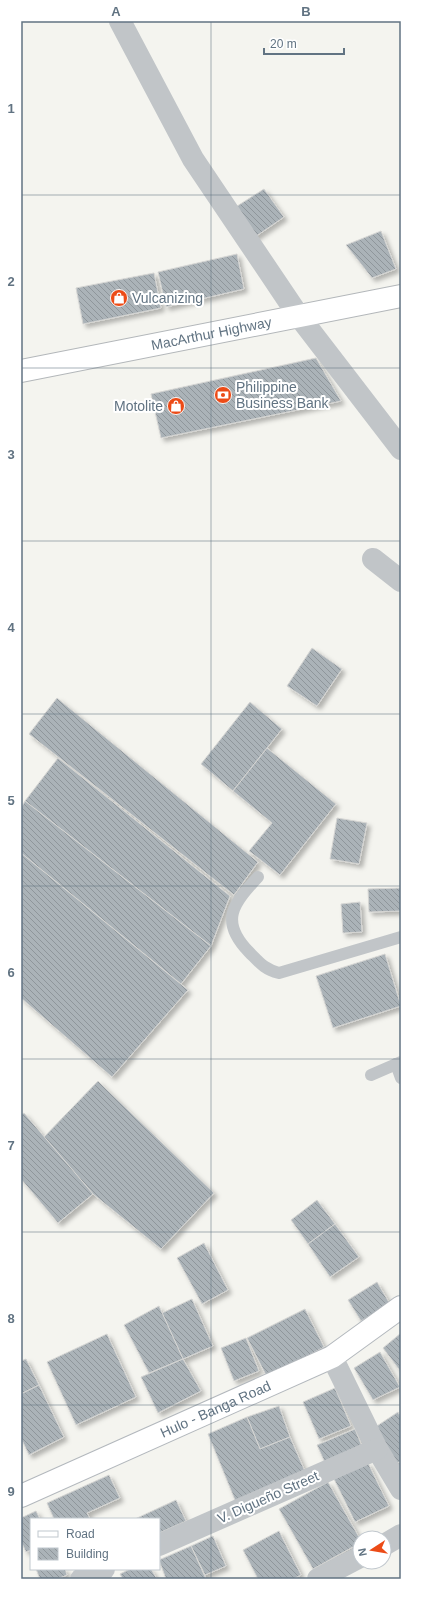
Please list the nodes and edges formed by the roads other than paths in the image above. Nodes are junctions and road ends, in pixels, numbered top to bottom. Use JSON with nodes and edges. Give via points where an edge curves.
{"nodes":[{"id":1,"x":120,"y":21,"type":"edge"},
{"id":2,"x":401,"y":296,"type":"edge"},
{"id":3,"x":298,"y":315,"type":"junction"},
{"id":4,"x":21,"y":371,"type":"edge"},
{"id":5,"x":401,"y":449,"type":"edge"},
{"id":6,"x":373,"y":559,"type":"dead end"},
{"id":7,"x":401,"y":580,"type":"edge"},
{"id":8,"x":258,"y":877,"type":"dead end"},
{"id":9,"x":401,"y":937,"type":"edge"},
{"id":10,"x":399,"y":1063,"type":"edge"},
{"id":11,"x":371,"y":1075,"type":"dead end"},
{"id":12,"x":401,"y":1078,"type":"edge"},
{"id":13,"x":401,"y":1307,"type":"edge"},
{"id":14,"x":332,"y":1356,"type":"junction"},
{"id":15,"x":377,"y":1449,"type":"junction"},
{"id":16,"x":401,"y":1489,"type":"edge"},
{"id":17,"x":21,"y":1496,"type":"edge"},
{"id":18,"x":401,"y":1535,"type":"edge"},
{"id":19,"x":392,"y":1540,"type":"edge"},
{"id":20,"x":160,"y":1545,"type":"edge"},
{"id":21,"x":352,"y":1561,"type":"edge"},
{"id":22,"x":102,"y":1570,"type":"edge"},
{"id":23,"x":81,"y":1579,"type":"edge"},
{"id":24,"x":318,"y":1579,"type":"edge"}],
"edges":[{"from":1,"to":3,"type":"street","via":[[193,158]]},
{"from":2,"to":3,"type":"main road","name":"MacArthur Highway"},
{"from":3,"to":4,"type":"main road","name":"MacArthur Highway"},
{"from":3,"to":5,"type":"street"},
{"from":6,"to":7,"type":"street"},
{"from":8,"to":9,"type":"lane","via":[[238,898],[231,917],[235,936],[265,969],[279,973]]},
{"from":10,"to":11,"type":"lane"},
{"from":10,"to":12,"type":"lane"},
{"from":13,"to":14,"type":"main road","name":"Hulo - Banga Road"},
{"from":14,"to":15,"type":"street"},
{"from":14,"to":17,"type":"main road","name":"Hulo - Banga Road"},
{"from":15,"to":16,"type":"street"},
{"from":15,"to":20,"type":"street","name":"V. Digueño Street"},
{"from":18,"to":19,"type":"street"},
{"from":21,"to":24,"type":"street"},
{"from":22,"to":23,"type":"street"}]}
